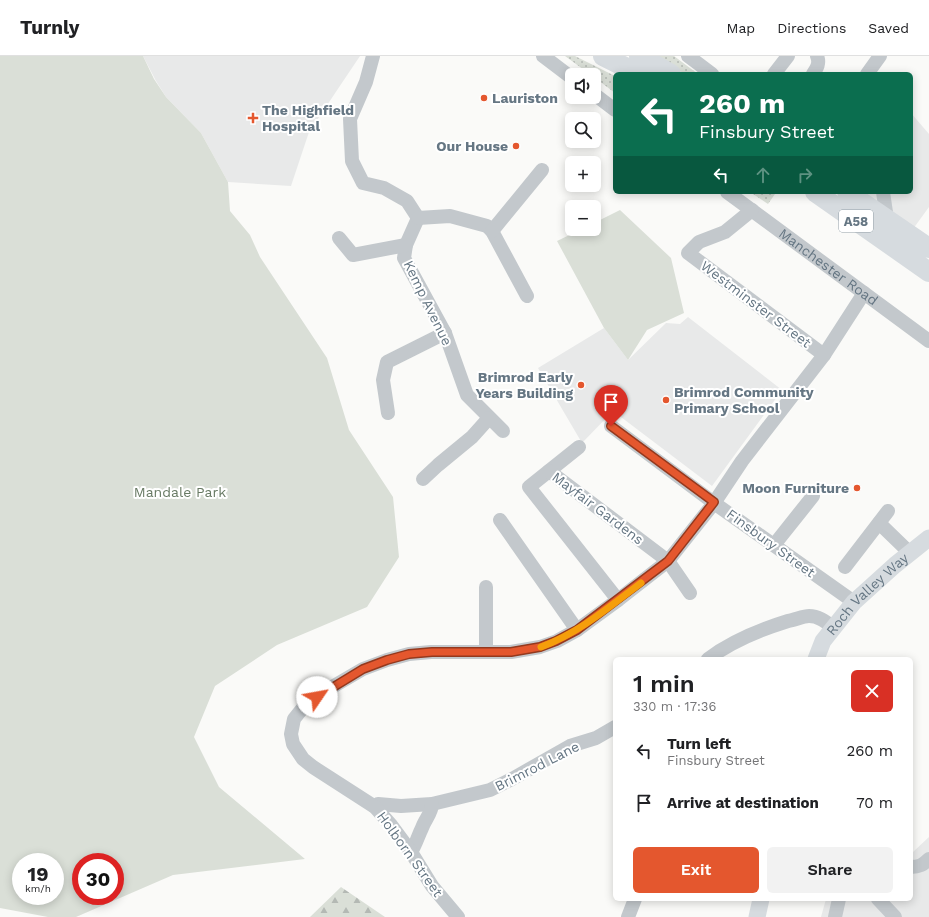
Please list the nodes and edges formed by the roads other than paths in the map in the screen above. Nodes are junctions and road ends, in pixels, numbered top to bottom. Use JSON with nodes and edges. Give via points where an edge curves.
{"nodes":[{"id":1,"x":373,"y":56,"type":"edge"},
{"id":2,"x":543,"y":56,"type":"edge"},
{"id":3,"x":603,"y":56,"type":"edge"},
{"id":4,"x":639,"y":56,"type":"edge"},
{"id":5,"x":688,"y":56,"type":"edge"},
{"id":6,"x":788,"y":56,"type":"edge"},
{"id":7,"x":817,"y":56,"type":"edge"},
{"id":8,"x":880,"y":56,"type":"edge"},
{"id":9,"x":635,"y":72,"type":"edge"},
{"id":10,"x":667,"y":72,"type":"edge"},
{"id":11,"x":709,"y":72,"type":"edge"},
{"id":12,"x":776,"y":72,"type":"edge"},
{"id":13,"x":815,"y":72,"type":"edge"},
{"id":14,"x":868,"y":72,"type":"edge"},
{"id":15,"x":565,"y":73,"type":"edge"},
{"id":16,"x":601,"y":99,"type":"edge"},
{"id":17,"x":613,"y":108,"type":"edge"},
{"id":18,"x":542,"y":170,"type":"dead end"},
{"id":19,"x":730,"y":194,"type":"edge"},
{"id":20,"x":818,"y":194,"type":"edge"},
{"id":21,"x":850,"y":194,"type":"edge"},
{"id":22,"x":883,"y":194,"type":"edge"},
{"id":23,"x":752,"y":210,"type":"junction"},
{"id":24,"x":418,"y":218,"type":"junction"},
{"id":25,"x":887,"y":219,"type":"junction"},
{"id":26,"x":492,"y":231,"type":"junction"},
{"id":27,"x":339,"y":238,"type":"dead end"},
{"id":28,"x":406,"y":245,"type":"junction"},
{"id":29,"x":929,"y":248,"type":"edge"},
{"id":30,"x":929,"y":272,"type":"edge"},
{"id":31,"x":864,"y":293,"type":"junction"},
{"id":32,"x":527,"y":296,"type":"dead end"},
{"id":33,"x":445,"y":333,"type":"junction"},
{"id":34,"x":929,"y":341,"type":"edge"},
{"id":35,"x":824,"y":355,"type":"junction"},
{"id":36,"x":388,"y":412,"type":"dead end"},
{"id":37,"x":489,"y":418,"type":"junction"},
{"id":38,"x":611,"y":426,"type":"dead end"},
{"id":39,"x":503,"y":431,"type":"dead end"},
{"id":40,"x":579,"y":447,"type":"dead end"},
{"id":41,"x":549,"y":471,"type":"junction"},
{"id":42,"x":423,"y":479,"type":"dead end"},
{"id":43,"x":813,"y":496,"type":"dead end"},
{"id":44,"x":714,"y":502,"type":"junction"},
{"id":45,"x":888,"y":511,"type":"dead end"},
{"id":46,"x":500,"y":520,"type":"dead end"},
{"id":47,"x":879,"y":523,"type":"junction"},
{"id":48,"x":929,"y":538,"type":"edge"},
{"id":49,"x":774,"y":545,"type":"junction"},
{"id":50,"x":910,"y":553,"type":"junction"},
{"id":51,"x":668,"y":561,"type":"junction"},
{"id":52,"x":845,"y":567,"type":"dead end"},
{"id":53,"x":486,"y":586,"type":"dead end"},
{"id":54,"x":690,"y":593,"type":"dead end"},
{"id":55,"x":618,"y":600,"type":"junction"},
{"id":56,"x":854,"y":602,"type":"junction"},
{"id":57,"x":834,"y":628,"type":"junction"},
{"id":58,"x":577,"y":630,"type":"junction"},
{"id":59,"x":486,"y":651,"type":"junction"},
{"id":60,"x":711,"y":657,"type":"edge"},
{"id":61,"x":817,"y":657,"type":"edge"},
{"id":62,"x":613,"y":728,"type":"edge"},
{"id":63,"x":432,"y":804,"type":"junction"},
{"id":64,"x":375,"y":807,"type":"junction"},
{"id":65,"x":412,"y":852,"type":"junction"},
{"id":66,"x":929,"y":859,"type":"edge"},
{"id":67,"x":913,"y":867,"type":"edge"},
{"id":68,"x":634,"y":901,"type":"edge"},
{"id":69,"x":761,"y":901,"type":"edge"},
{"id":70,"x":839,"y":901,"type":"edge"},
{"id":71,"x":880,"y":901,"type":"edge"},
{"id":72,"x":458,"y":917,"type":"edge"},
{"id":73,"x":628,"y":917,"type":"edge"},
{"id":74,"x":757,"y":917,"type":"edge"},
{"id":75,"x":835,"y":917,"type":"edge"},
{"id":76,"x":896,"y":917,"type":"edge"}],
"edges":[{"from":1,"to":24,"type":"street","via":[[366,82],[350,119],[352,160],[363,183],[384,188],[407,201]]},
{"from":2,"to":15,"type":"street"},
{"from":3,"to":9,"type":"highway"},
{"from":4,"to":10,"type":"highway"},
{"from":5,"to":11,"type":"street"},
{"from":6,"to":12,"type":"street"},
{"from":7,"to":13,"type":"street","via":[[819,60]]},
{"from":8,"to":14,"type":"street"},
{"from":16,"to":17,"type":"street"},
{"from":18,"to":26,"type":"street"},
{"from":19,"to":23,"type":"street","name":"Manchester Road"},
{"from":20,"to":30,"type":"highway","number":"A58"},
{"from":21,"to":25,"type":"highway","number":"A58"},
{"from":22,"to":25,"type":"street"},
{"from":23,"to":31,"type":"street","name":"Manchester Road"},
{"from":23,"to":35,"type":"street","name":"Westminster Street","via":[[725,232],[699,242],[688,253]]},
{"from":24,"to":26,"type":"street","via":[[450,216],[486,226]]},
{"from":24,"to":28,"type":"street","name":"Kemp Avenue"},
{"from":25,"to":29,"type":"highway","number":"A58"},
{"from":26,"to":32,"type":"street"},
{"from":27,"to":28,"type":"street","via":[[353,255]]},
{"from":28,"to":33,"type":"street","name":"Kemp Avenue","via":[[404,258]]},
{"from":31,"to":34,"type":"street","name":"Manchester Road"},
{"from":31,"to":35,"type":"street","name":"Holborn Street"},
{"from":33,"to":36,"type":"street","via":[[387,362],[384,380]]},
{"from":33,"to":37,"type":"street","name":"Kemp Avenue","via":[[467,395]]},
{"from":35,"to":44,"type":"street","name":"Holborn Street","via":[[742,461]]},
{"from":37,"to":39,"type":"street","name":"Kemp Avenue"},
{"from":37,"to":42,"type":"street","via":[[472,437]]},
{"from":38,"to":44,"type":"street","name":"Finsbury Street"},
{"from":40,"to":41,"type":"street"},
{"from":41,"to":51,"type":"street","name":"Mayfair Gardens"},
{"from":41,"to":55,"type":"street","name":"Mayfair Gardens","via":[[528,487]]},
{"from":43,"to":49,"type":"street"},
{"from":44,"to":49,"type":"street","name":"Finsbury Street"},
{"from":44,"to":51,"type":"street","name":"Holborn Street"},
{"from":45,"to":47,"type":"street"},
{"from":46,"to":58,"type":"street"},
{"from":47,"to":50,"type":"street"},
{"from":47,"to":52,"type":"street"},
{"from":48,"to":50,"type":"main road","name":"Roch Valley Way"},
{"from":49,"to":56,"type":"street","name":"Finsbury Street"},
{"from":50,"to":56,"type":"main road","name":"Roch Valley Way"},
{"from":51,"to":54,"type":"street","name":"Mayfair Gardens"},
{"from":51,"to":55,"type":"street","name":"Holborn Street"},
{"from":53,"to":59,"type":"street"},
{"from":55,"to":58,"type":"street","name":"Holborn Street"},
{"from":56,"to":57,"type":"main road","name":"Roch Valley Way"},
{"from":57,"to":60,"type":"street","via":[[822,619],[807,616],[764,629],[724,647]]},
{"from":57,"to":61,"type":"main road","name":"Roch Valley Way","via":[[823,641]]},
{"from":58,"to":59,"type":"street","name":"Holborn Street","via":[[540,647],[511,652]]},
{"from":59,"to":64,"type":"street","name":"Holborn Street","via":[[409,654],[387,660],[363,669],[301,709],[294,719],[291,734],[293,744],[303,759]]},
{"from":62,"to":63,"type":"street","name":"Brimrod Lane","via":[[596,738],[570,746],[490,790]]},
{"from":63,"to":64,"type":"street","name":"Brimrod Lane","via":[[378,804]]},
{"from":63,"to":65,"type":"street"},
{"from":64,"to":65,"type":"street","name":"Holborn Street"},
{"from":65,"to":72,"type":"street","name":"Holborn Street","via":[[432,886]]},
{"from":66,"to":67,"type":"street"},
{"from":68,"to":73,"type":"street"},
{"from":69,"to":74,"type":"main road"},
{"from":70,"to":75,"type":"street"},
{"from":71,"to":76,"type":"street"}]}
